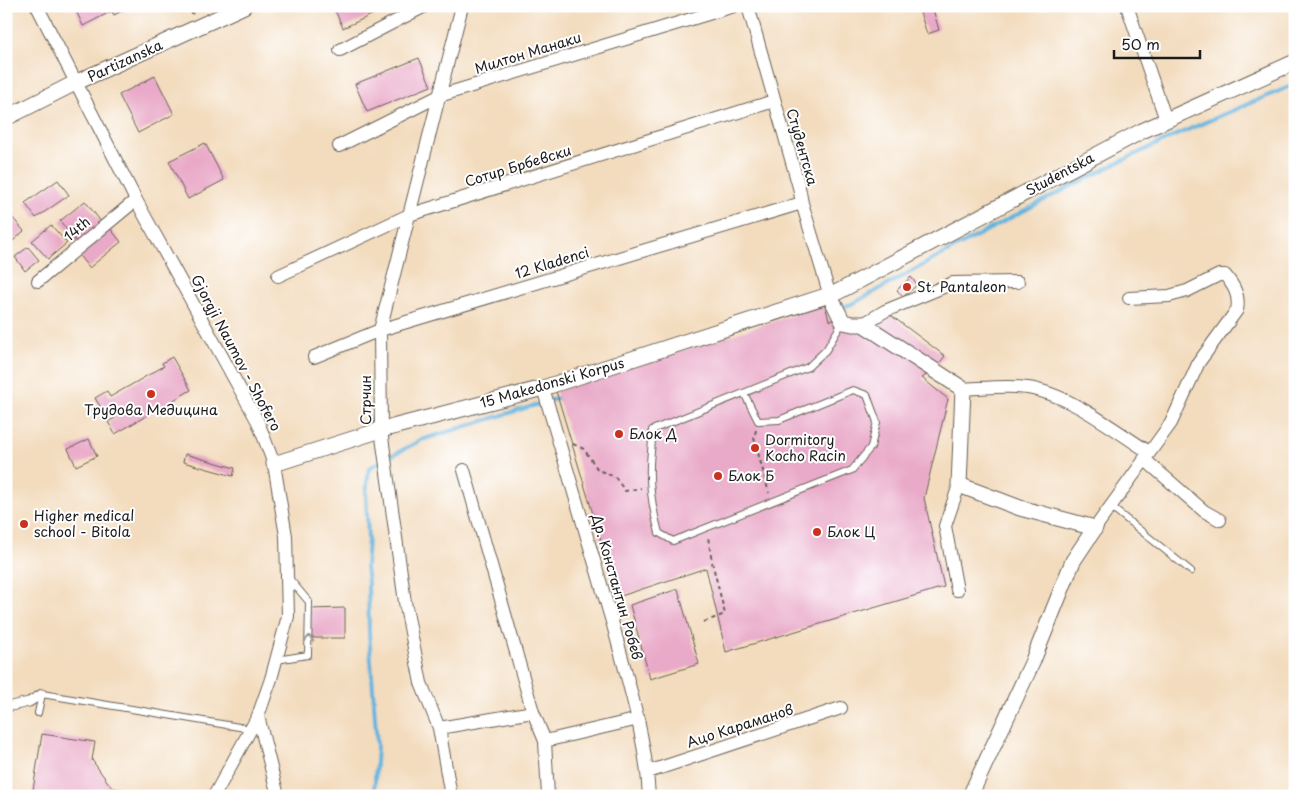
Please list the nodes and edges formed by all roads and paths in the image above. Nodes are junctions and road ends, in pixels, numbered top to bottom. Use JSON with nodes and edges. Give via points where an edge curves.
{"nodes":[{"id":1,"x":37,"y":6,"type":"edge"},
{"id":2,"x":244,"y":6,"type":"edge"},
{"id":3,"x":425,"y":6,"type":"edge"},
{"id":4,"x":462,"y":6,"type":"edge"},
{"id":5,"x":734,"y":6,"type":"edge"},
{"id":6,"x":748,"y":6,"type":"edge"},
{"id":7,"x":1127,"y":6,"type":"edge"},
{"id":8,"x":340,"y":50,"type":"dead end"},
{"id":9,"x":1295,"y":62,"type":"edge"},
{"id":10,"x":77,"y":82,"type":"junction"},
{"id":11,"x":439,"y":96,"type":"junction"},
{"id":12,"x":774,"y":102,"type":"junction"},
{"id":13,"x":6,"y":118,"type":"edge"},
{"id":14,"x":1166,"y":120,"type":"junction"},
{"id":15,"x":339,"y":146,"type":"dead end"},
{"id":16,"x":136,"y":200,"type":"junction"},
{"id":17,"x":802,"y":203,"type":"junction"},
{"id":18,"x":409,"y":215,"type":"junction"},
{"id":19,"x":278,"y":276,"type":"dead end"},
{"id":20,"x":38,"y":281,"type":"dead end"},
{"id":21,"x":1018,"y":282,"type":"dead end"},
{"id":22,"x":829,"y":296,"type":"junction"},
{"id":23,"x":1129,"y":298,"type":"dead end"},
{"id":24,"x":843,"y":321,"type":"junction"},
{"id":25,"x":863,"y":324,"type":"junction"},
{"id":26,"x":380,"y":330,"type":"junction"},
{"id":27,"x":314,"y":357,"type":"dead end"},
{"id":28,"x":544,"y":388,"type":"junction"},
{"id":29,"x":963,"y":389,"type":"junction"},
{"id":30,"x":744,"y":393,"type":"junction"},
{"id":31,"x":381,"y":430,"type":"junction"},
{"id":32,"x":556,"y":431,"type":"junction"},
{"id":33,"x":754,"y":438,"type":"dead end"},
{"id":34,"x":1147,"y":455,"type":"junction"},
{"id":35,"x":274,"y":464,"type":"junction"},
{"id":36,"x":464,"y":470,"type":"dead end"},
{"id":37,"x":959,"y":485,"type":"junction"},
{"id":38,"x":651,"y":486,"type":"junction"},
{"id":39,"x":771,"y":503,"type":"junction"},
{"id":40,"x":1110,"y":506,"type":"junction"},
{"id":41,"x":1220,"y":520,"type":"dead end"},
{"id":42,"x":706,"y":528,"type":"junction"},
{"id":43,"x":1095,"y":528,"type":"junction"},
{"id":44,"x":1191,"y":571,"type":"dead end"},
{"id":45,"x":286,"y":575,"type":"junction"},
{"id":46,"x":957,"y":590,"type":"dead end"},
{"id":47,"x":704,"y":622,"type":"dead end"},
{"id":48,"x":276,"y":660,"type":"junction"},
{"id":49,"x":42,"y":694,"type":"junction"},
{"id":50,"x":6,"y":707,"type":"edge"},
{"id":51,"x":841,"y":708,"type":"dead end"},
{"id":52,"x":533,"y":712,"type":"junction"},
{"id":53,"x":38,"y":713,"type":"dead end"},
{"id":54,"x":258,"y":716,"type":"junction"},
{"id":55,"x":639,"y":719,"type":"junction"},
{"id":56,"x":439,"y":728,"type":"junction"},
{"id":57,"x":252,"y":729,"type":"junction"},
{"id":58,"x":545,"y":741,"type":"junction"},
{"id":59,"x":648,"y":772,"type":"junction"},
{"id":60,"x":214,"y":796,"type":"edge"},
{"id":61,"x":278,"y":796,"type":"edge"},
{"id":62,"x":451,"y":796,"type":"edge"},
{"id":63,"x":548,"y":796,"type":"edge"},
{"id":64,"x":649,"y":796,"type":"edge"},
{"id":65,"x":970,"y":796,"type":"edge"}],
"edges":[{"from":1,"to":10,"type":"street"},
{"from":2,"to":10,"type":"street","name":"Partizanska"},
{"from":3,"to":8,"type":"street"},
{"from":4,"to":11,"type":"street","name":"Стрчин"},
{"from":5,"to":11,"type":"street","name":"Милтон Манаки"},
{"from":6,"to":12,"type":"street","name":"Студентска"},
{"from":7,"to":14,"type":"street"},
{"from":9,"to":14,"type":"street","name":"Studentska"},
{"from":10,"to":13,"type":"street","name":"Partizanska"},
{"from":10,"to":16,"type":"street","name":"Gjorgji Naumov - Shofero"},
{"from":11,"to":15,"type":"street","name":"Милтон Манаки"},
{"from":11,"to":18,"type":"street","name":"Стрчин"},
{"from":12,"to":17,"type":"street","name":"Студентска"},
{"from":12,"to":18,"type":"street","name":"Сотир Брбевски"},
{"from":14,"to":22,"type":"street","name":"Studentska"},
{"from":16,"to":20,"type":"street","name":"14th"},
{"from":16,"to":35,"type":"street","name":"Gjorgji Naumov - Shofero","via":[[258,422]]},
{"from":17,"to":22,"type":"street","name":"Студентска"},
{"from":17,"to":26,"type":"street","name":"12 Kladenci"},
{"from":18,"to":19,"type":"street","name":"Сотир Брбевски"},
{"from":18,"to":26,"type":"street","name":"Стрчин"},
{"from":21,"to":25,"type":"street","via":[[953,282]]},
{"from":22,"to":24,"type":"street"},
{"from":22,"to":28,"type":"street","name":"15 Makedonski Korpus"},
{"from":23,"to":34,"type":"street","via":[[1169,296],[1219,275],[1229,280],[1240,300],[1237,310],[1199,362],[1171,423]]},
{"from":24,"to":25,"type":"street"},
{"from":24,"to":30,"type":"lane","via":[[826,350],[808,367]]},
{"from":25,"to":29,"type":"street"},
{"from":26,"to":27,"type":"street","name":"12 Kladenci"},
{"from":26,"to":31,"type":"street","name":"Стрчин"},
{"from":28,"to":31,"type":"street","name":"15 Makedonski Korpus"},
{"from":28,"to":32,"type":"street","name":"Др. Константин Робев"},
{"from":29,"to":34,"type":"street","via":[[1026,388],[1044,391],[1076,406]]},
{"from":29,"to":37,"type":"street"},
{"from":30,"to":38,"type":"lane","via":[[652,430]]},
{"from":30,"to":39,"type":"lane","via":[[758,421],[779,420],[853,390],[867,395],[877,422],[871,447],[852,470]]},
{"from":31,"to":35,"type":"street","name":"15 Makedonski Korpus"},
{"from":31,"to":56,"type":"street","name":"Стрчин","via":[[410,629],[421,683]]},
{"from":32,"to":38,"type":"path","via":[[584,449],[598,470],[615,477],[626,491]]},
{"from":32,"to":55,"type":"street","name":"Др. Константин Робев"},
{"from":33,"to":39,"type":"path"},
{"from":34,"to":40,"type":"street"},
{"from":34,"to":41,"type":"street","via":[[1204,511]]},
{"from":35,"to":45,"type":"street","name":"Gjorgji Naumov - Shofero","via":[[286,536]]},
{"from":36,"to":52,"type":"street"},
{"from":37,"to":43,"type":"street","via":[[1020,508]]},
{"from":37,"to":46,"type":"street","via":[[945,526]]},
{"from":38,"to":42,"type":"lane","via":[[658,534],[673,541]]},
{"from":39,"to":42,"type":"lane"},
{"from":40,"to":43,"type":"street"},
{"from":40,"to":44,"type":"lane"},
{"from":42,"to":47,"type":"path","via":[[725,614]]},
{"from":43,"to":65,"type":"street","via":[[1073,561],[1032,663]]},
{"from":45,"to":48,"type":"street","name":"Gjorgji Naumov - Shofero","via":[[288,616]]},
{"from":48,"to":45,"type":"lane","one_way":true,"via":[[308,655],[309,602]]},
{"from":48,"to":54,"type":"street","name":"Gjorgji Naumov - Shofero"},
{"from":49,"to":50,"type":"street","via":[[28,702]]},
{"from":49,"to":53,"type":"lane"},
{"from":49,"to":57,"type":"lane"},
{"from":51,"to":59,"type":"street","name":"Ацо Караманов"},
{"from":52,"to":56,"type":"street"},
{"from":52,"to":58,"type":"street"},
{"from":54,"to":57,"type":"street","name":"Gjorgji Naumov - Shofero"},
{"from":54,"to":61,"type":"street"},
{"from":55,"to":58,"type":"street"},
{"from":55,"to":59,"type":"street","name":"Др. Константин Робев"},
{"from":56,"to":62,"type":"street","name":"Стрчин"},
{"from":57,"to":60,"type":"street","name":"Gjorgji Naumov - Shofero"},
{"from":58,"to":63,"type":"street"},
{"from":59,"to":64,"type":"street","name":"Др. Константин Робев"}]}
